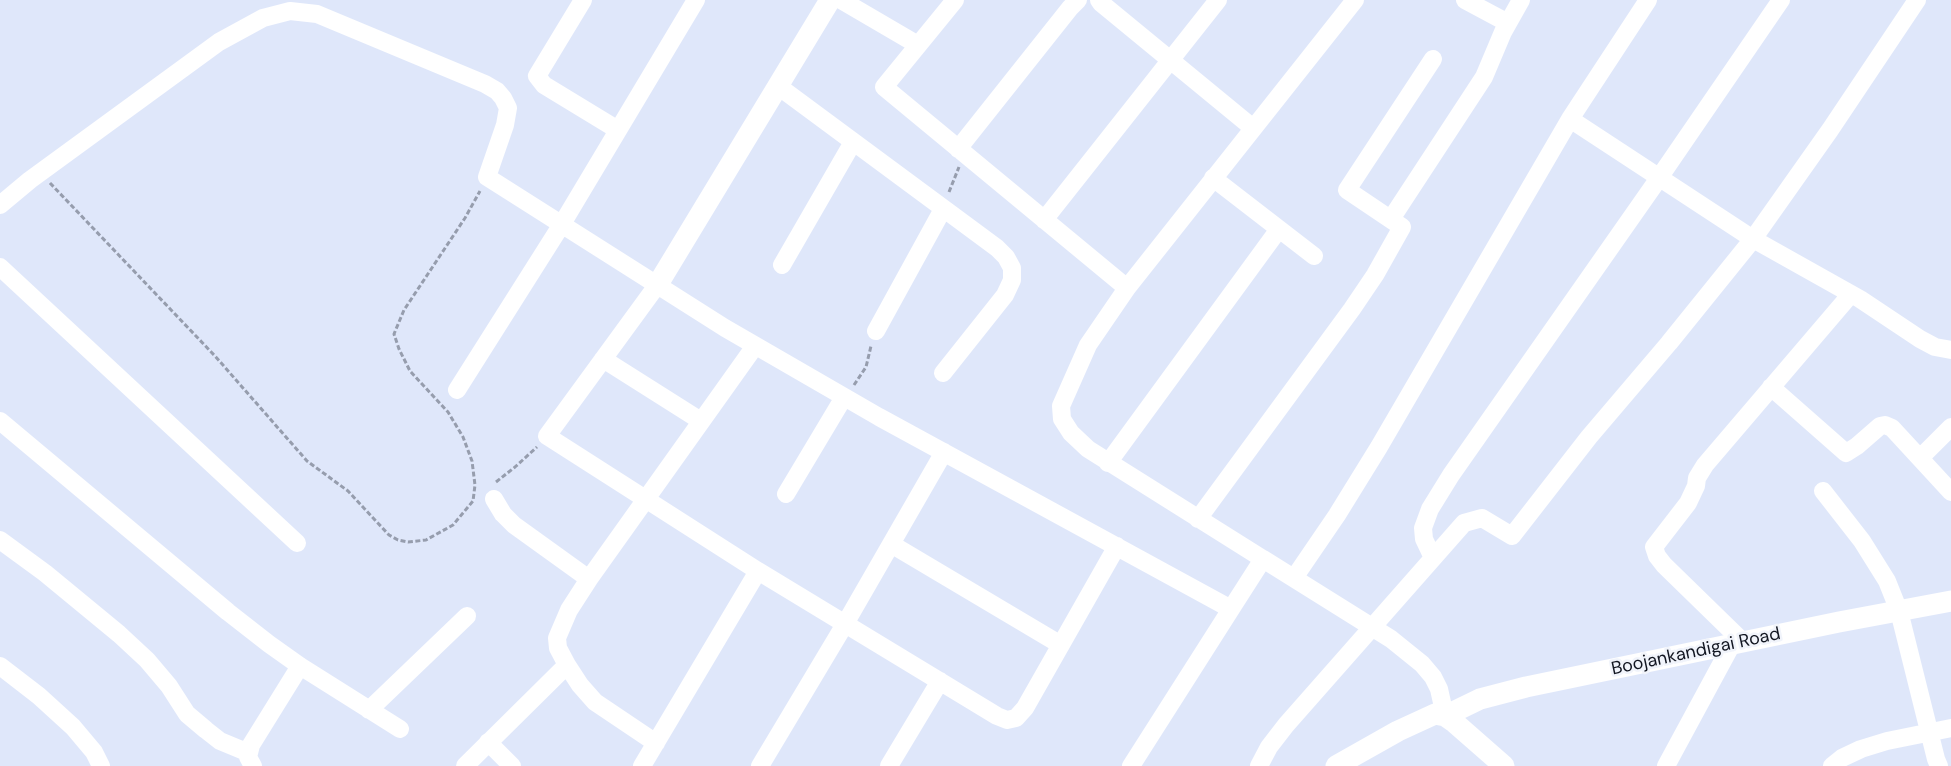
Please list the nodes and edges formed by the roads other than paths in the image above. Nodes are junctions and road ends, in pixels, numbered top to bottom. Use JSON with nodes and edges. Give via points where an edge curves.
{"nodes":[{"id":1,"x":583,"y":0,"type":"edge"},
{"id":2,"x":696,"y":0,"type":"edge"},
{"id":3,"x":830,"y":0,"type":"edge"},
{"id":4,"x":841,"y":0,"type":"edge"},
{"id":5,"x":955,"y":0,"type":"edge"},
{"id":6,"x":1078,"y":0,"type":"edge"},
{"id":7,"x":1099,"y":0,"type":"edge"},
{"id":8,"x":1218,"y":0,"type":"edge"},
{"id":9,"x":1354,"y":0,"type":"edge"},
{"id":10,"x":1465,"y":0,"type":"edge"},
{"id":11,"x":1520,"y":0,"type":"edge"},
{"id":12,"x":1648,"y":0,"type":"edge"},
{"id":13,"x":1780,"y":0,"type":"edge"},
{"id":14,"x":1917,"y":0,"type":"edge"},
{"id":15,"x":1508,"y":23,"type":"junction"},
{"id":16,"x":918,"y":45,"type":"junction"},
{"id":17,"x":1433,"y":58,"type":"dead end"},
{"id":18,"x":1170,"y":60,"type":"junction"},
{"id":19,"x":778,"y":86,"type":"junction"},
{"id":20,"x":1570,"y":119,"type":"junction"},
{"id":21,"x":1253,"y":128,"type":"junction"},
{"id":22,"x":618,"y":130,"type":"junction"},
{"id":23,"x":853,"y":142,"type":"junction"},
{"id":24,"x":963,"y":152,"type":"junction"},
{"id":25,"x":1213,"y":178,"type":"junction"},
{"id":26,"x":1659,"y":178,"type":"junction"},
{"id":27,"x":0,"y":205,"type":"edge"},
{"id":28,"x":944,"y":209,"type":"junction"},
{"id":29,"x":1391,"y":219,"type":"junction"},
{"id":30,"x":1044,"y":220,"type":"junction"},
{"id":31,"x":562,"y":224,"type":"junction"},
{"id":32,"x":1279,"y":229,"type":"junction"},
{"id":33,"x":1753,"y":239,"type":"junction"},
{"id":34,"x":1314,"y":256,"type":"dead end"},
{"id":35,"x":782,"y":265,"type":"dead end"},
{"id":36,"x":0,"y":267,"type":"edge"},
{"id":37,"x":658,"y":284,"type":"junction"},
{"id":38,"x":1127,"y":288,"type":"junction"},
{"id":39,"x":1851,"y":294,"type":"junction"},
{"id":40,"x":876,"y":331,"type":"road end"},
{"id":41,"x":755,"y":346,"type":"junction"},
{"id":42,"x":1951,"y":350,"type":"edge"},
{"id":43,"x":603,"y":359,"type":"junction"},
{"id":44,"x":943,"y":373,"type":"dead end"},
{"id":45,"x":1772,"y":387,"type":"junction"},
{"id":46,"x":458,"y":390,"type":"dead end"},
{"id":47,"x":844,"y":397,"type":"junction"},
{"id":48,"x":0,"y":421,"type":"edge"},
{"id":49,"x":702,"y":421,"type":"junction"},
{"id":50,"x":1951,"y":427,"type":"edge"},
{"id":51,"x":944,"y":452,"type":"junction"},
{"id":52,"x":1920,"y":458,"type":"junction"},
{"id":53,"x":1108,"y":463,"type":"junction"},
{"id":54,"x":490,"y":491,"type":"road end"},
{"id":55,"x":1823,"y":491,"type":"dead end"},
{"id":56,"x":1951,"y":492,"type":"edge"},
{"id":57,"x":786,"y":494,"type":"dead end"},
{"id":58,"x":646,"y":499,"type":"junction"},
{"id":59,"x":1198,"y":518,"type":"junction"},
{"id":60,"x":0,"y":540,"type":"edge"},
{"id":61,"x":297,"y":543,"type":"dead end"},
{"id":62,"x":891,"y":544,"type":"junction"},
{"id":63,"x":1117,"y":546,"type":"junction"},
{"id":64,"x":1433,"y":558,"type":"junction"},
{"id":65,"x":1263,"y":559,"type":"junction"},
{"id":66,"x":758,"y":571,"type":"junction"},
{"id":67,"x":1294,"y":578,"type":"junction"},
{"id":68,"x":589,"y":579,"type":"junction"},
{"id":69,"x":1951,"y":601,"type":"edge"},
{"id":70,"x":1231,"y":608,"type":"junction"},
{"id":71,"x":1898,"y":611,"type":"junction"},
{"id":72,"x":467,"y":616,"type":"dead end"},
{"id":73,"x":845,"y":624,"type":"junction"},
{"id":74,"x":1373,"y":627,"type":"junction"},
{"id":75,"x":1737,"y":643,"type":"junction"},
{"id":76,"x":1061,"y":645,"type":"junction"},
{"id":77,"x":567,"y":665,"type":"junction"},
{"id":78,"x":0,"y":666,"type":"edge"},
{"id":79,"x":300,"y":666,"type":"junction"},
{"id":80,"x":940,"y":681,"type":"junction"},
{"id":81,"x":369,"y":710,"type":"junction"},
{"id":82,"x":1445,"y":716,"type":"junction"},
{"id":83,"x":1951,"y":728,"type":"edge"},
{"id":84,"x":400,"y":729,"type":"dead end"},
{"id":85,"x":1929,"y":732,"type":"junction"},
{"id":86,"x":488,"y":742,"type":"junction"},
{"id":87,"x":656,"y":743,"type":"junction"},
{"id":88,"x":251,"y":760,"type":"edge"},
{"id":89,"x":1345,"y":764,"type":"edge"},
{"id":90,"x":100,"y":766,"type":"edge"},
{"id":91,"x":465,"y":766,"type":"edge"},
{"id":92,"x":512,"y":766,"type":"edge"},
{"id":93,"x":642,"y":766,"type":"edge"},
{"id":94,"x":760,"y":766,"type":"edge"},
{"id":95,"x":890,"y":766,"type":"edge"},
{"id":96,"x":1131,"y":766,"type":"edge"},
{"id":97,"x":1259,"y":766,"type":"edge"},
{"id":98,"x":1504,"y":766,"type":"edge"},
{"id":99,"x":1666,"y":766,"type":"edge"},
{"id":100,"x":1832,"y":766,"type":"edge"},
{"id":101,"x":1940,"y":766,"type":"edge"}],
"edges":[{"from":1,"to":22,"type":"street","via":[[537,76],[544,85]]},
{"from":2,"to":22,"type":"street"},
{"from":3,"to":19,"type":"street"},
{"from":4,"to":16,"type":"street"},
{"from":5,"to":16,"type":"street"},
{"from":6,"to":24,"type":"street"},
{"from":7,"to":18,"type":"street"},
{"from":8,"to":18,"type":"street"},
{"from":9,"to":21,"type":"street"},
{"from":10,"to":15,"type":"street"},
{"from":11,"to":15,"type":"street"},
{"from":12,"to":20,"type":"street"},
{"from":13,"to":26,"type":"street"},
{"from":14,"to":33,"type":"street"},
{"from":15,"to":29,"type":"street","via":[[1484,77]]},
{"from":16,"to":24,"type":"street","via":[[884,87]]},
{"from":17,"to":29,"type":"street","via":[[1347,190]]},
{"from":18,"to":21,"type":"street"},
{"from":18,"to":30,"type":"street"},
{"from":19,"to":23,"type":"street"},
{"from":19,"to":37,"type":"street"},
{"from":20,"to":26,"type":"street"},
{"from":20,"to":67,"type":"street","via":[[1379,447]]},
{"from":21,"to":25,"type":"street"},
{"from":22,"to":31,"type":"street"},
{"from":23,"to":28,"type":"street"},
{"from":23,"to":35,"type":"street"},
{"from":24,"to":30,"type":"street"},
{"from":25,"to":32,"type":"street"},
{"from":25,"to":38,"type":"street"},
{"from":26,"to":33,"type":"street"},
{"from":26,"to":64,"type":"street","via":[[1430,509],[1422,528]]},
{"from":27,"to":31,"type":"street","via":[[219,42],[263,18],[290,11],[317,14],[496,91],[508,108],[487,177]]},
{"from":28,"to":40,"type":"street"},
{"from":28,"to":44,"type":"street","via":[[1006,257],[1012,268],[1012,280],[1005,295]]},
{"from":29,"to":59,"type":"street","via":[[1402,227],[1375,275]]},
{"from":30,"to":38,"type":"street"},
{"from":31,"to":37,"type":"street"},
{"from":31,"to":46,"type":"street"},
{"from":32,"to":34,"type":"street"},
{"from":32,"to":53,"type":"street"},
{"from":33,"to":39,"type":"street"},
{"from":33,"to":64,"type":"street","via":[[1589,437],[1512,536],[1482,518],[1472,519]]},
{"from":36,"to":61,"type":"street"},
{"from":37,"to":41,"type":"street"},
{"from":37,"to":43,"type":"street"},
{"from":38,"to":53,"type":"street","via":[[1088,345],[1061,406],[1062,419],[1071,433]]},
{"from":39,"to":42,"type":"street","via":[[1920,339],[1935,347]]},
{"from":39,"to":45,"type":"street"},
{"from":41,"to":47,"type":"street"},
{"from":41,"to":49,"type":"street"},
{"from":43,"to":49,"type":"street"},
{"from":43,"to":58,"type":"street","via":[[547,436]]},
{"from":45,"to":52,"type":"street","via":[[1842,451],[1850,452],[1885,425],[1892,428]]},
{"from":45,"to":75,"type":"street","via":[[1701,471],[1688,503],[1654,547],[1664,566]]},
{"from":47,"to":51,"type":"street"},
{"from":47,"to":57,"type":"street"},
{"from":48,"to":79,"type":"street","via":[[228,612]]},
{"from":49,"to":58,"type":"street"},
{"from":50,"to":52,"type":"street"},
{"from":51,"to":62,"type":"street"},
{"from":51,"to":63,"type":"street"},
{"from":52,"to":56,"type":"street"},
{"from":53,"to":59,"type":"street"},
{"from":54,"to":68,"type":"street","via":[[503,514],[514,525]]},
{"from":55,"to":71,"type":"street","via":[[1862,540],[1887,581]]},
{"from":58,"to":66,"type":"street"},
{"from":58,"to":68,"type":"street"},
{"from":59,"to":65,"type":"street"},
{"from":60,"to":88,"type":"street","via":[[119,634],[170,686],[187,714],[220,741]]},
{"from":62,"to":73,"type":"street"},
{"from":62,"to":76,"type":"street"},
{"from":63,"to":70,"type":"street"},
{"from":63,"to":76,"type":"street"},
{"from":64,"to":74,"type":"street"},
{"from":65,"to":67,"type":"street"},
{"from":65,"to":70,"type":"street"},
{"from":66,"to":73,"type":"street"},
{"from":66,"to":87,"type":"street"},
{"from":67,"to":74,"type":"street"},
{"from":68,"to":77,"type":"street","via":[[569,610],[557,638],[558,648]]},
{"from":69,"to":71,"type":"street","name":"Boojankandigai Road"},
{"from":70,"to":96,"type":"street"},
{"from":71,"to":75,"type":"street","name":"Boojankandigai Road"},
{"from":71,"to":85,"type":"street"},
{"from":72,"to":81,"type":"street"},
{"from":73,"to":80,"type":"street"},
{"from":73,"to":94,"type":"street"},
{"from":74,"to":82,"type":"street","via":[[1408,651],[1427,670],[1439,689]]},
{"from":74,"to":97,"type":"street","via":[[1286,724]]},
{"from":75,"to":82,"type":"street","name":"Boojankandigai Road","via":[[1526,687],[1480,699]]},
{"from":75,"to":99,"type":"street"},
{"from":76,"to":80,"type":"street","via":[[1016,718],[1007,720],[997,716]]},
{"from":77,"to":86,"type":"street"},
{"from":77,"to":87,"type":"street","via":[[595,702]]},
{"from":78,"to":90,"type":"street","via":[[73,727],[94,752]]},
{"from":79,"to":81,"type":"street"},
{"from":79,"to":88,"type":"street","via":[[251,745]]},
{"from":80,"to":95,"type":"street"},
{"from":81,"to":84,"type":"street"},
{"from":82,"to":89,"type":"street","name":"Boojankandigai Road","via":[[1435,714],[1398,731]]},
{"from":82,"to":98,"type":"street"},
{"from":83,"to":85,"type":"street"},
{"from":85,"to":100,"type":"street","via":[[1861,749]]},
{"from":85,"to":101,"type":"street"},
{"from":86,"to":91,"type":"street"},
{"from":86,"to":92,"type":"street"},
{"from":87,"to":93,"type":"street"}]}
